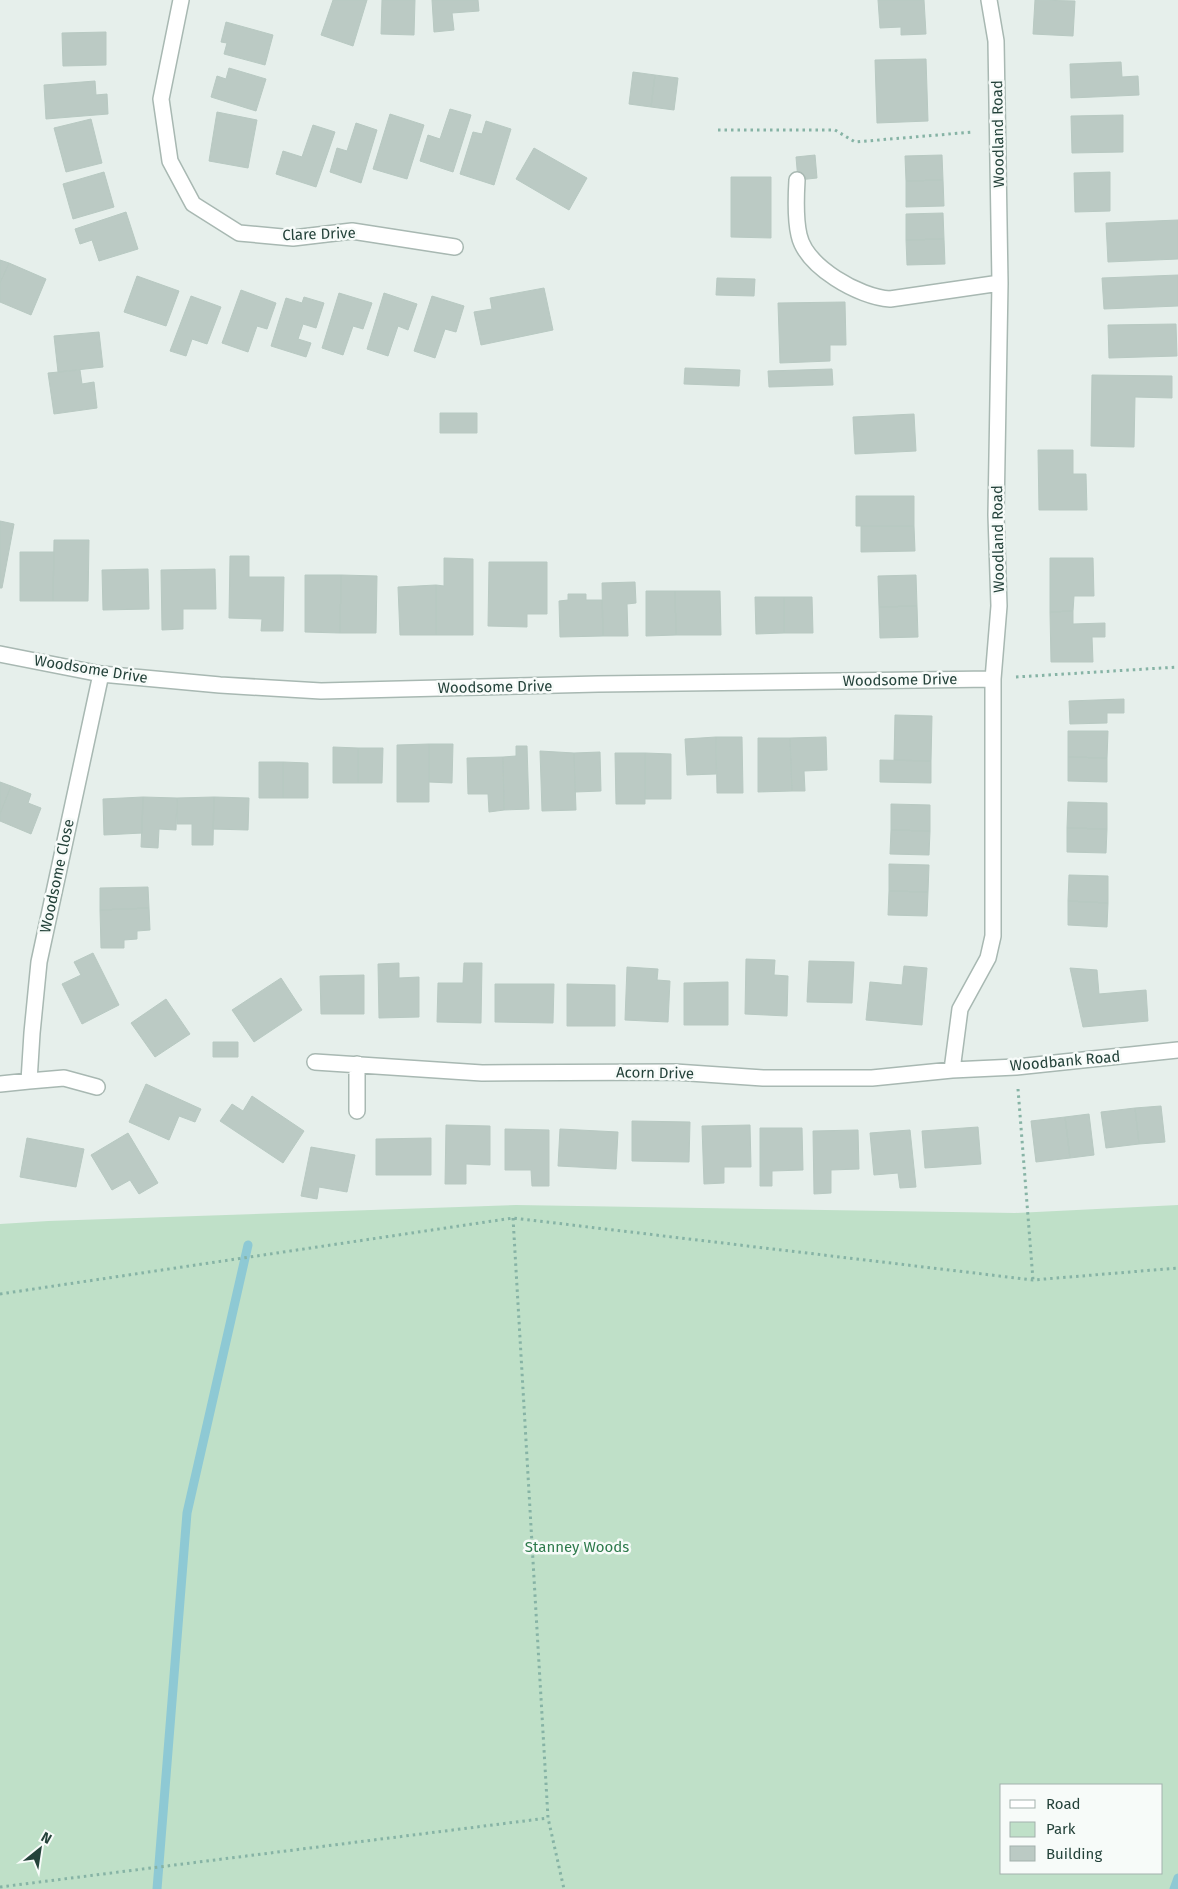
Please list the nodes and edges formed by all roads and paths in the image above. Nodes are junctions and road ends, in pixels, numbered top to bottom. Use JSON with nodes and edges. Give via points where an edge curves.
{"nodes":[{"id":1,"x":181,"y":0,"type":"edge"},
{"id":2,"x":989,"y":0,"type":"edge"},
{"id":3,"x":718,"y":130,"type":"dead end"},
{"id":4,"x":998,"y":130,"type":"junction"},
{"id":5,"x":797,"y":180,"type":"dead end"},
{"id":6,"x":455,"y":247,"type":"dead end"},
{"id":7,"x":1000,"y":283,"type":"junction"},
{"id":8,"x":0,"y":654,"type":"edge"},
{"id":9,"x":1178,"y":667,"type":"edge"},
{"id":10,"x":101,"y":674,"type":"junction"},
{"id":11,"x":993,"y":679,"type":"junction"},
{"id":12,"x":1178,"y":1050,"type":"edge"},
{"id":13,"x":316,"y":1062,"type":"dead end"},
{"id":14,"x":357,"y":1064,"type":"junction"},
{"id":15,"x":1016,"y":1067,"type":"junction"},
{"id":16,"x":952,"y":1070,"type":"junction"},
{"id":17,"x":29,"y":1081,"type":"junction"},
{"id":18,"x":0,"y":1084,"type":"edge"},
{"id":19,"x":97,"y":1087,"type":"dead end"},
{"id":20,"x":357,"y":1111,"type":"dead end"},
{"id":21,"x":513,"y":1218,"type":"junction"},
{"id":22,"x":1178,"y":1268,"type":"edge"},
{"id":23,"x":1033,"y":1280,"type":"junction"},
{"id":24,"x":0,"y":1294,"type":"edge"},
{"id":25,"x":548,"y":1818,"type":"junction"},
{"id":26,"x":0,"y":1888,"type":"edge"},
{"id":27,"x":564,"y":1889,"type":"edge"}],
"edges":[{"from":1,"to":6,"type":"street","name":"Clare Drive","via":[[161,99],[170,161],[194,204],[239,233],[293,238],[352,231]]},
{"from":2,"to":4,"type":"street","name":"Woodland Road","via":[[996,41]]},
{"from":3,"to":4,"type":"path","via":[[836,130],[855,142]]},
{"from":4,"to":7,"type":"street","name":"Woodland Road"},
{"from":5,"to":7,"type":"street","via":[[799,236],[805,249],[826,273],[857,290],[880,299],[890,299]]},
{"from":7,"to":11,"type":"street","name":"Woodland Road","via":[[996,515],[999,606]]},
{"from":8,"to":10,"type":"street","name":"Woodsome Drive"},
{"from":9,"to":11,"type":"path"},
{"from":10,"to":11,"type":"street","name":"Woodsome Drive","via":[[321,691]]},
{"from":10,"to":17,"type":"street","name":"Woodsome Close","via":[[39,962]]},
{"from":11,"to":16,"type":"street","name":"Woodland Road","via":[[993,936],[988,958],[960,1009]]},
{"from":12,"to":15,"type":"street","name":"Woodbank Road"},
{"from":13,"to":14,"type":"street","name":"Acorn Drive"},
{"from":14,"to":16,"type":"street","name":"Acorn Drive","via":[[482,1074],[675,1072],[763,1078],[872,1078]]},
{"from":14,"to":20,"type":"street"},
{"from":15,"to":16,"type":"street","name":"Woodbank Road"},
{"from":15,"to":23,"type":"path"},
{"from":17,"to":18,"type":"street"},
{"from":17,"to":19,"type":"street","via":[[64,1078]]},
{"from":21,"to":23,"type":"path"},
{"from":21,"to":24,"type":"path"},
{"from":21,"to":25,"type":"path"},
{"from":22,"to":23,"type":"path"},
{"from":25,"to":26,"type":"path"},
{"from":25,"to":27,"type":"path"}]}
